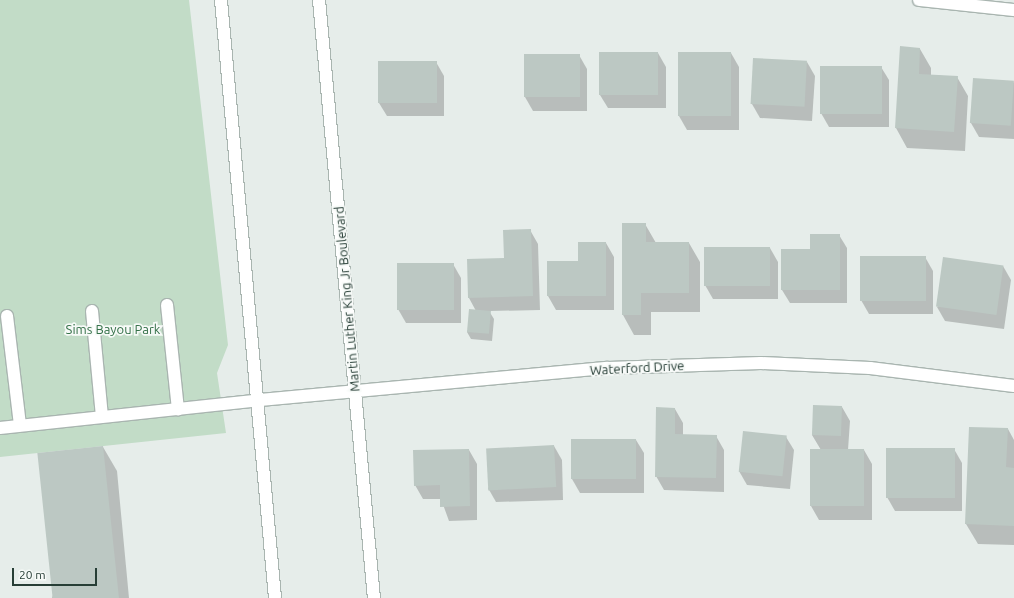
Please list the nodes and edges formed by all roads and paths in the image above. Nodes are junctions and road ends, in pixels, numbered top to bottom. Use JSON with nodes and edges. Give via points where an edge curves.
{"nodes":[{"id":1,"x":221,"y":0,"type":"edge"},
{"id":2,"x":319,"y":0,"type":"edge"},
{"id":3,"x":919,"y":0,"type":"edge"},
{"id":4,"x":1014,"y":10,"type":"edge"},
{"id":5,"x":167,"y":305,"type":"dead end"},
{"id":6,"x":92,"y":311,"type":"dead end"},
{"id":7,"x":7,"y":316,"type":"dead end"},
{"id":8,"x":1014,"y":386,"type":"edge"},
{"id":9,"x":356,"y":390,"type":"junction"},
{"id":10,"x":260,"y":400,"type":"junction"},
{"id":11,"x":178,"y":409,"type":"junction"},
{"id":12,"x":102,"y":417,"type":"junction"},
{"id":13,"x":20,"y":425,"type":"junction"},
{"id":14,"x":0,"y":428,"type":"edge"},
{"id":15,"x":275,"y":598,"type":"edge"},
{"id":16,"x":374,"y":598,"type":"edge"}],
"edges":[{"from":1,"to":10,"type":"main road"},
{"from":2,"to":9,"type":"main road","name":"Martin Luther King Jr Boulevard"},
{"from":3,"to":4,"type":"main road"},
{"from":5,"to":11,"type":"main road"},
{"from":6,"to":12,"type":"main road"},
{"from":7,"to":13,"type":"main road"},
{"from":8,"to":9,"type":"main road","name":"Waterford Drive","via":[[870,368],[761,363],[608,368]]},
{"from":9,"to":10,"type":"main road","name":"Waterford Drive"},
{"from":9,"to":16,"type":"main road","name":"Martin Luther King Jr Boulevard"},
{"from":10,"to":11,"type":"main road","name":"Waterford Drive"},
{"from":10,"to":15,"type":"main road"},
{"from":11,"to":12,"type":"main road","name":"Waterford Drive"},
{"from":12,"to":13,"type":"main road","name":"Waterford Drive"},
{"from":13,"to":14,"type":"main road","name":"Waterford Drive"}]}
